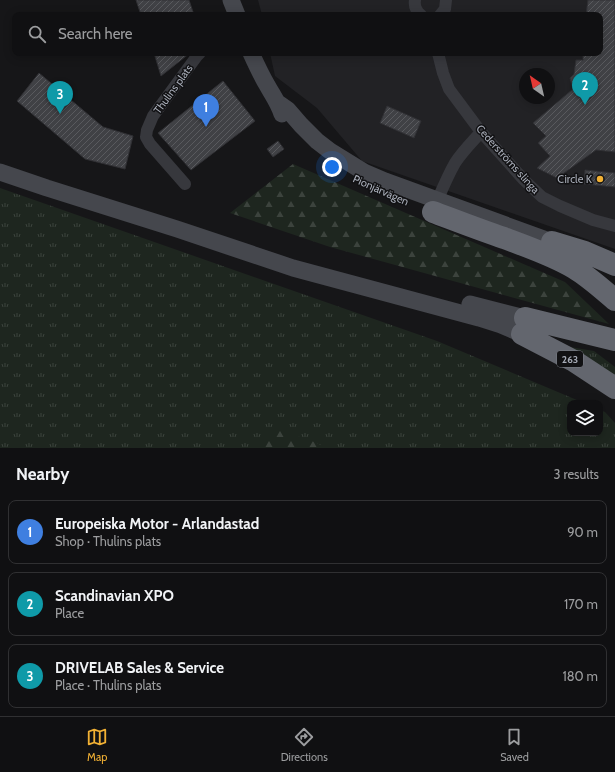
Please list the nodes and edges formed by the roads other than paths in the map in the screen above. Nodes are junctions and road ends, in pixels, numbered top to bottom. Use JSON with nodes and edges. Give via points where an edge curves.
{"nodes":[{"id":1,"x":231,"y":0,"type":"edge"},
{"id":2,"x":446,"y":0,"type":"edge"},
{"id":3,"x":414,"y":1,"type":"edge"},
{"id":4,"x":236,"y":12,"type":"edge"},
{"id":5,"x":418,"y":12,"type":"edge"},
{"id":6,"x":444,"y":12,"type":"edge"},
{"id":7,"x":196,"y":56,"type":"edge"},
{"id":8,"x":252,"y":56,"type":"edge"},
{"id":9,"x":439,"y":56,"type":"edge"},
{"id":10,"x":482,"y":132,"type":"junction"},
{"id":11,"x":0,"y":172,"type":"edge"},
{"id":12,"x":185,"y":184,"type":"dead end"},
{"id":13,"x":435,"y":206,"type":"junction"},
{"id":14,"x":615,"y":226,"type":"edge"},
{"id":15,"x":552,"y":242,"type":"junction"},
{"id":16,"x":615,"y":265,"type":"edge"},
{"id":17,"x":615,"y":286,"type":"edge"},
{"id":18,"x":615,"y":300,"type":"edge"},
{"id":19,"x":524,"y":326,"type":"junction"},
{"id":20,"x":615,"y":340,"type":"edge"},
{"id":21,"x":615,"y":388,"type":"edge"}],
"edges":[{"from":1,"to":4,"type":"main road"},
{"from":2,"to":6,"type":"street"},
{"from":3,"to":5,"type":"street"},
{"from":7,"to":12,"type":"street","name":"Thulins plats","via":[[153,116],[146,137]]},
{"from":8,"to":13,"type":"main road","name":"Pionjärvägen","via":[[278,102],[282,116],[294,133],[308,146],[363,185],[387,195]]},
{"from":9,"to":10,"type":"street","name":"Cederströms slinga","via":[[449,89]]},
{"from":10,"to":13,"type":"street","via":[[455,163]]},
{"from":10,"to":14,"type":"street","name":"Cederströms slinga","via":[[542,197],[593,220]]},
{"from":11,"to":19,"type":"main road","number":"263","via":[[293,268],[501,325]]},
{"from":13,"to":15,"type":"main road","name":"Pionjärvägen"},
{"from":13,"to":18,"type":"highway","via":[[575,268]]},
{"from":15,"to":16,"type":"highway"},
{"from":15,"to":17,"type":"highway"},
{"from":19,"to":20,"type":"highway","number":"263"},
{"from":19,"to":21,"type":"highway","number":"263"}]}
